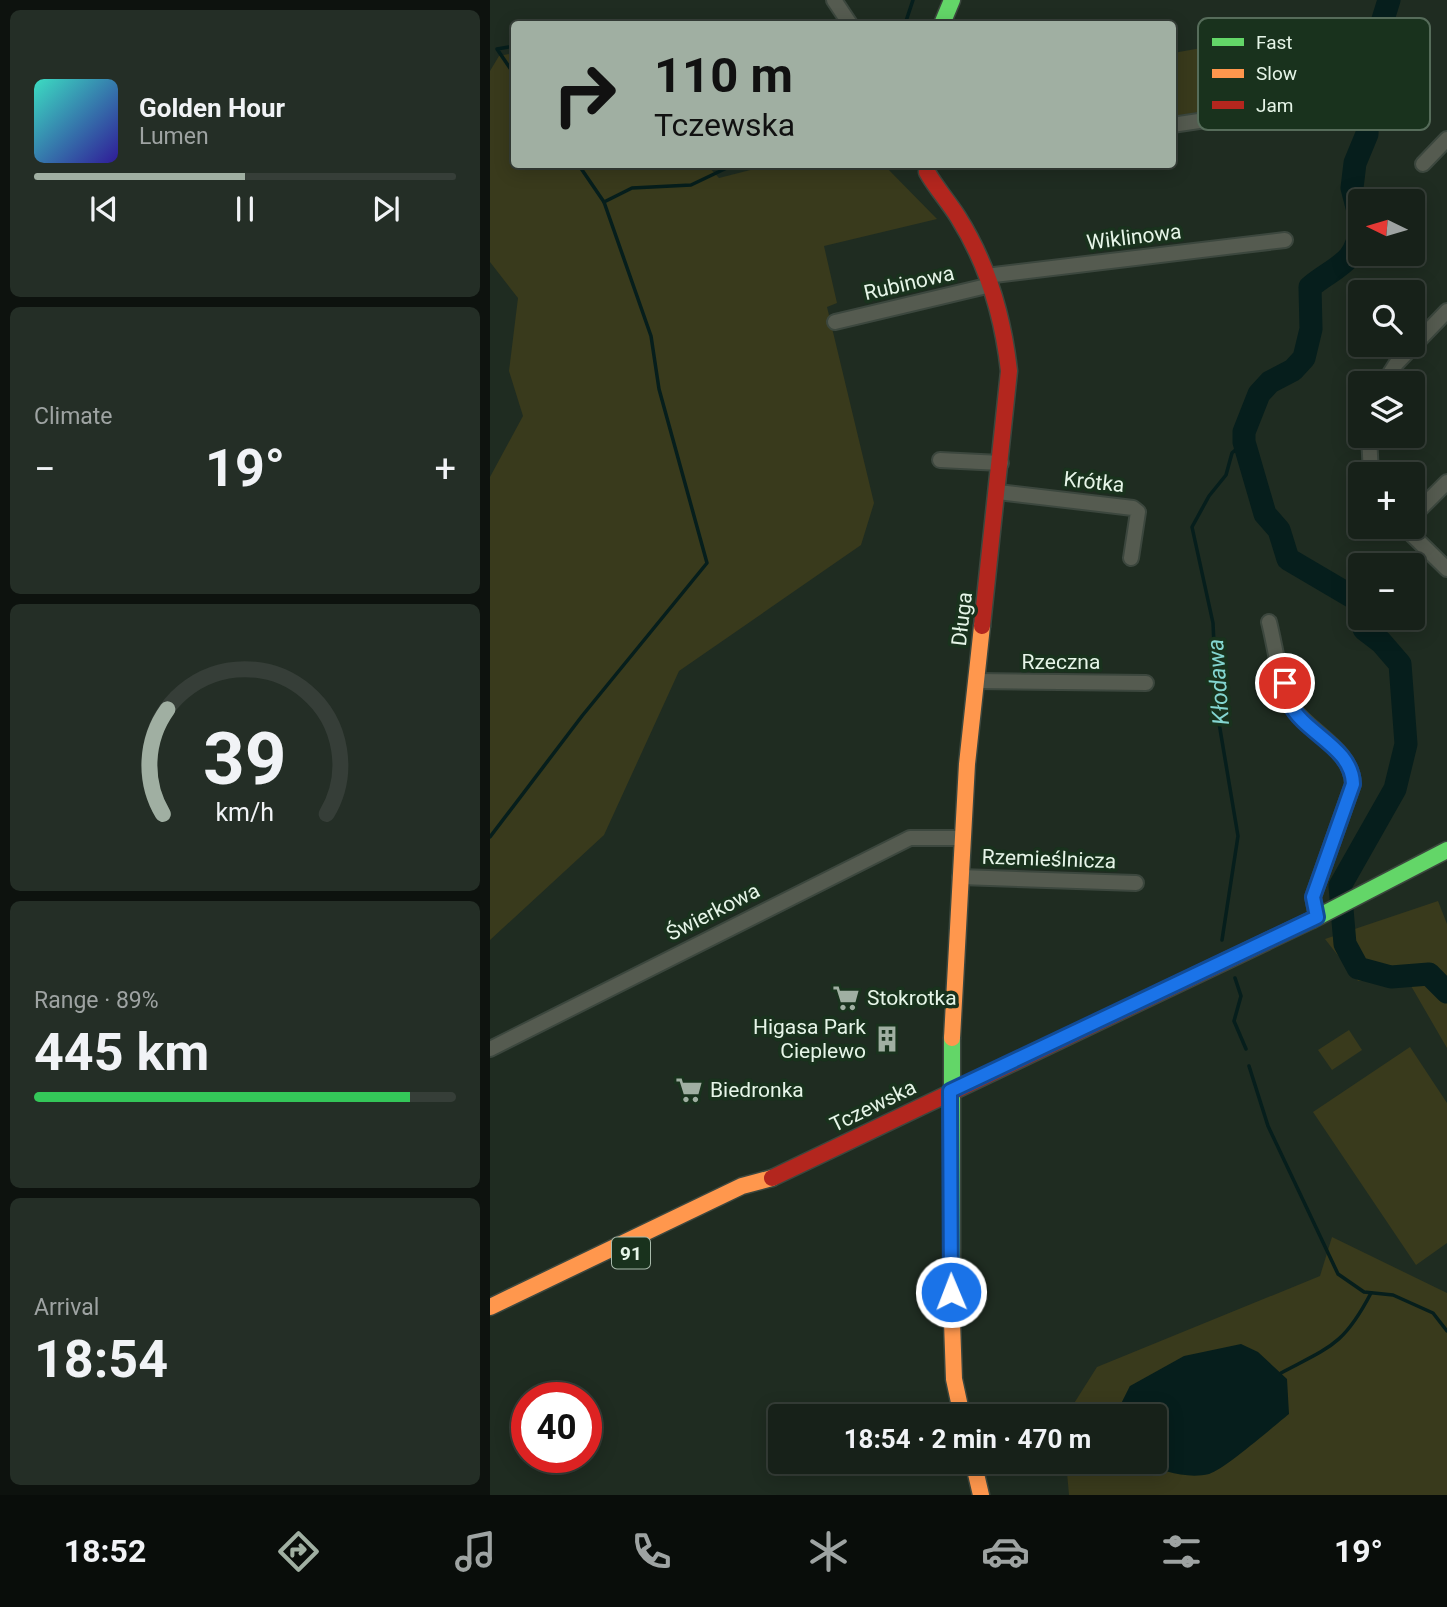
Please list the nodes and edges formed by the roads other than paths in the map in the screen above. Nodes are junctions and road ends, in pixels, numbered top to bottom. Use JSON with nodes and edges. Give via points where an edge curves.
{"nodes":[{"id":1,"x":834,"y":0,"type":"edge"},
{"id":2,"x":952,"y":0,"type":"edge"},
{"id":3,"x":848,"y":21,"type":"edge"},
{"id":4,"x":943,"y":21,"type":"edge"},
{"id":5,"x":1198,"y":121,"type":"edge"},
{"id":6,"x":1176,"y":124,"type":"edge"},
{"id":7,"x":1447,"y":139,"type":"edge"},
{"id":8,"x":1423,"y":164,"type":"dead end"},
{"id":9,"x":932,"y":168,"type":"edge"},
{"id":10,"x":1285,"y":240,"type":"dead end"},
{"id":11,"x":990,"y":282,"type":"junction"},
{"id":12,"x":1447,"y":311,"type":"edge"},
{"id":13,"x":835,"y":322,"type":"dead end"},
{"id":14,"x":1392,"y":371,"type":"edge"},
{"id":15,"x":940,"y":460,"type":"dead end"},
{"id":16,"x":1001,"y":463,"type":"junction"},
{"id":17,"x":1447,"y":482,"type":"edge"},
{"id":18,"x":998,"y":492,"type":"junction"},
{"id":19,"x":1425,"y":504,"type":"edge"},
{"id":20,"x":1416,"y":539,"type":"edge"},
{"id":21,"x":1131,"y":558,"type":"dead end"},
{"id":22,"x":1447,"y":569,"type":"edge"},
{"id":23,"x":1269,"y":622,"type":"dead end"},
{"id":24,"x":976,"y":681,"type":"junction"},
{"id":25,"x":1146,"y":683,"type":"dead end"},
{"id":26,"x":962,"y":838,"type":"junction"},
{"id":27,"x":1447,"y":850,"type":"edge"},
{"id":28,"x":960,"y":877,"type":"junction"},
{"id":29,"x":1136,"y":883,"type":"dead end"},
{"id":30,"x":1323,"y":914,"type":"junction"},
{"id":31,"x":490,"y":1049,"type":"edge"},
{"id":32,"x":950,"y":1091,"type":"junction"},
{"id":33,"x":769,"y":1179,"type":"junction"},
{"id":34,"x":490,"y":1307,"type":"edge"},
{"id":35,"x":490,"y":1321,"type":"edge"},
{"id":36,"x":960,"y":1404,"type":"edge"},
{"id":37,"x":976,"y":1474,"type":"edge"},
{"id":38,"x":981,"y":1495,"type":"edge"}],
"edges":[{"from":1,"to":3,"type":"street"},
{"from":2,"to":4,"type":"main road"},
{"from":5,"to":6,"type":"street"},
{"from":7,"to":8,"type":"street"},
{"from":9,"to":11,"type":"main road","name":"Długa"},
{"from":10,"to":11,"type":"street","name":"Wiklinowa","via":[[994,275]]},
{"from":11,"to":13,"type":"street","name":"Rubinowa"},
{"from":11,"to":16,"type":"main road","name":"Długa","via":[[1009,371]]},
{"from":12,"to":14,"type":"street"},
{"from":15,"to":16,"type":"street"},
{"from":16,"to":18,"type":"main road","name":"Długa"},
{"from":17,"to":19,"type":"street"},
{"from":18,"to":21,"type":"street","name":"Krótka","via":[[1133,508],[1138,512]]},
{"from":18,"to":24,"type":"main road","name":"Długa"},
{"from":20,"to":22,"type":"street"},
{"from":23,"to":30,"type":"street","via":[[1290,703],[1345,760],[1353,776],[1313,897]]},
{"from":24,"to":25,"type":"street","name":"Rzeczna"},
{"from":24,"to":26,"type":"main road","name":"Długa"},
{"from":26,"to":28,"type":"main road","name":"Długa"},
{"from":26,"to":31,"type":"street","name":"Świerkowa","via":[[910,838]]},
{"from":27,"to":30,"type":"main road","name":"Tczewska","number":"91"},
{"from":28,"to":29,"type":"street","name":"Rzemieślnicza"},
{"from":28,"to":32,"type":"main road","name":"Długa"},
{"from":30,"to":32,"type":"main road","name":"Tczewska","number":"91"},
{"from":32,"to":33,"type":"main road","name":"Tczewska","number":"91"},
{"from":32,"to":36,"type":"main road","name":"Długa","via":[[952,1353]]},
{"from":33,"to":34,"type":"main road","name":"Tczewska","number":"91","via":[[743,1186]]},
{"from":33,"to":35,"type":"main road","name":"Tczewska","number":"91","via":[[746,1197]]},
{"from":37,"to":38,"type":"main road"}]}
